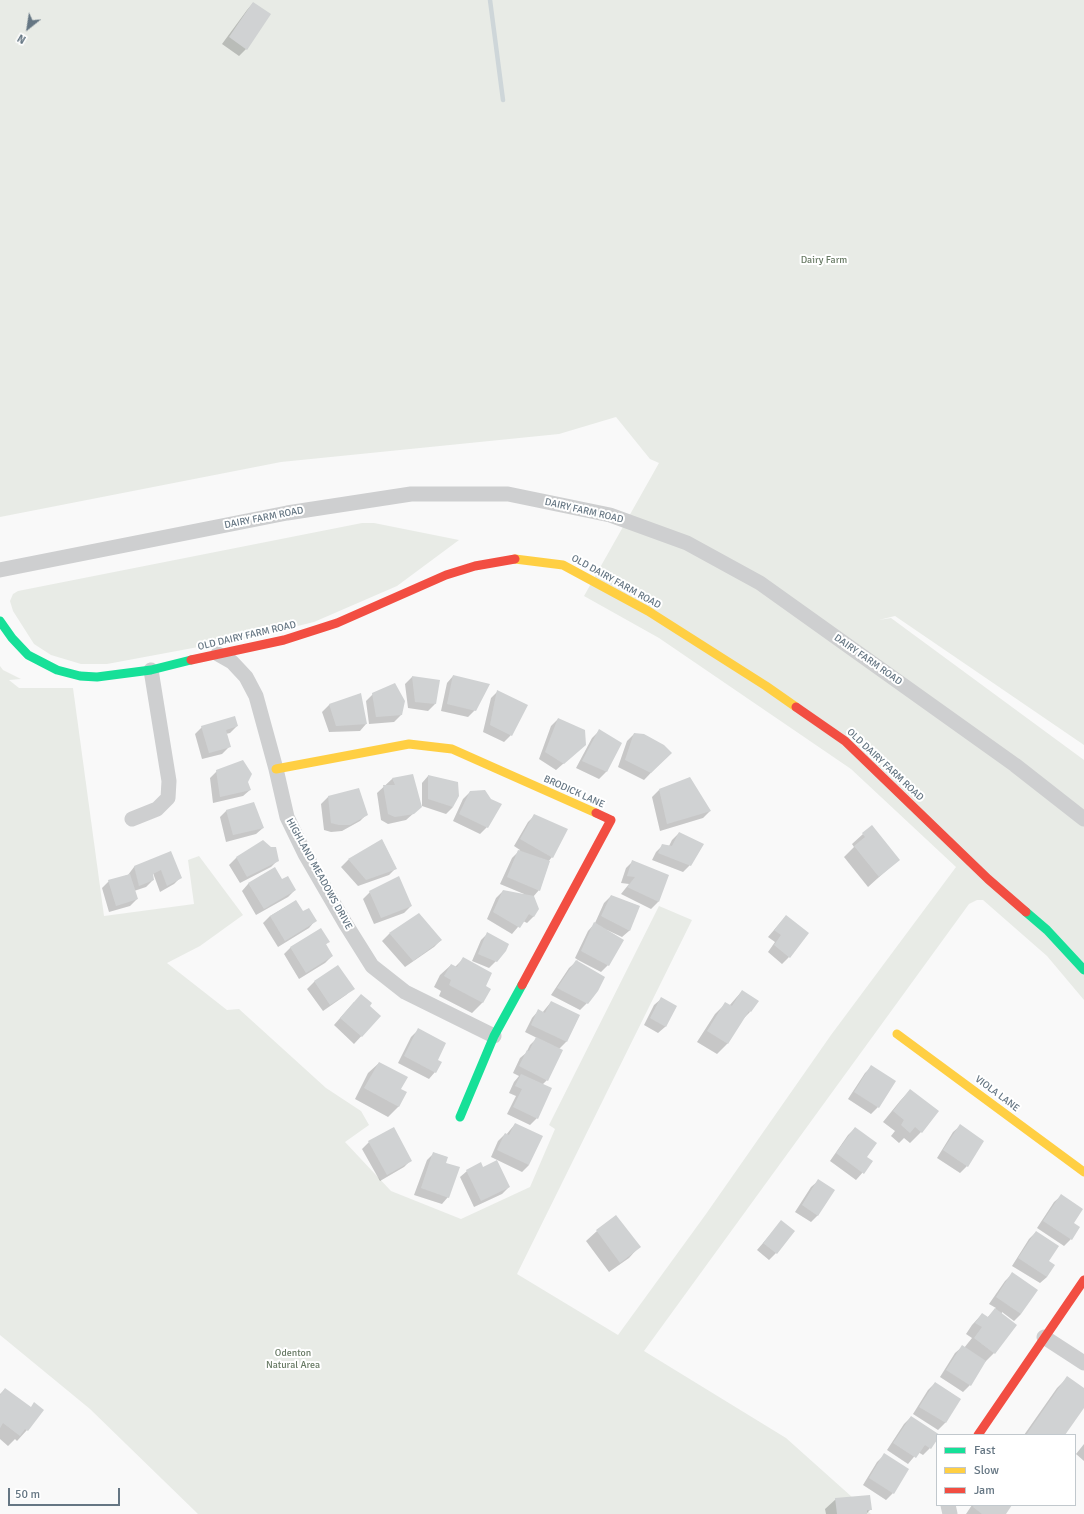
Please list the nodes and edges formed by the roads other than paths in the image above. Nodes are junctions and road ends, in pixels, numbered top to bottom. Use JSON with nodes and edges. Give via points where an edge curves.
{"nodes":[{"id":1,"x":0,"y":570,"type":"edge"},
{"id":2,"x":0,"y":621,"type":"edge"},
{"id":3,"x":218,"y":654,"type":"junction"},
{"id":4,"x":151,"y":670,"type":"junction"},
{"id":5,"x":276,"y":769,"type":"junction"},
{"id":6,"x":132,"y":819,"type":"dead end"},
{"id":7,"x":1084,"y":819,"type":"edge"},
{"id":8,"x":1084,"y":970,"type":"edge"},
{"id":9,"x":898,"y":1034,"type":"dead end"},
{"id":10,"x":494,"y":1036,"type":"junction"},
{"id":11,"x":460,"y":1117,"type":"dead end"},
{"id":12,"x":1084,"y":1172,"type":"edge"},
{"id":13,"x":1084,"y":1280,"type":"edge"},
{"id":14,"x":1044,"y":1337,"type":"junction"},
{"id":15,"x":1084,"y":1363,"type":"edge"},
{"id":16,"x":979,"y":1434,"type":"edge"}],
"edges":[{"from":1,"to":7,"type":"street","name":"DAIRY FARM ROAD","via":[[287,513],[411,494],[508,494],[610,515],[687,543],[760,583],[1009,760]]},
{"from":2,"to":4,"type":"street","name":"OLD DAIRY FARM ROAD","via":[[28,655],[57,670],[96,677]]},
{"from":3,"to":4,"type":"street","name":"OLD DAIRY FARM ROAD"},
{"from":3,"to":5,"type":"street","name":"HIGHLAND MEADOWS DRIVE","via":[[232,662],[246,677],[256,696]]},
{"from":3,"to":8,"type":"street","name":"OLD DAIRY FARM ROAD","via":[[284,640],[337,623],[446,575],[475,566],[518,558],[563,565],[648,611],[766,686],[845,741],[988,879],[1047,930]]},
{"from":4,"to":6,"type":"street","via":[[169,781],[168,798],[157,809]]},
{"from":5,"to":10,"type":"street","name":"HIGHLAND MEADOWS DRIVE","via":[[287,817],[305,854],[372,966],[405,992]]},
{"from":5,"to":10,"type":"street","name":"BRODICK LANE","via":[[409,744],[452,749],[611,820]]},
{"from":9,"to":12,"type":"street","name":"VIOLA LANE"},
{"from":10,"to":11,"type":"street","name":"BRODICK LANE"},
{"from":13,"to":14,"type":"street"},
{"from":14,"to":15,"type":"street"},
{"from":14,"to":16,"type":"street"}]}
